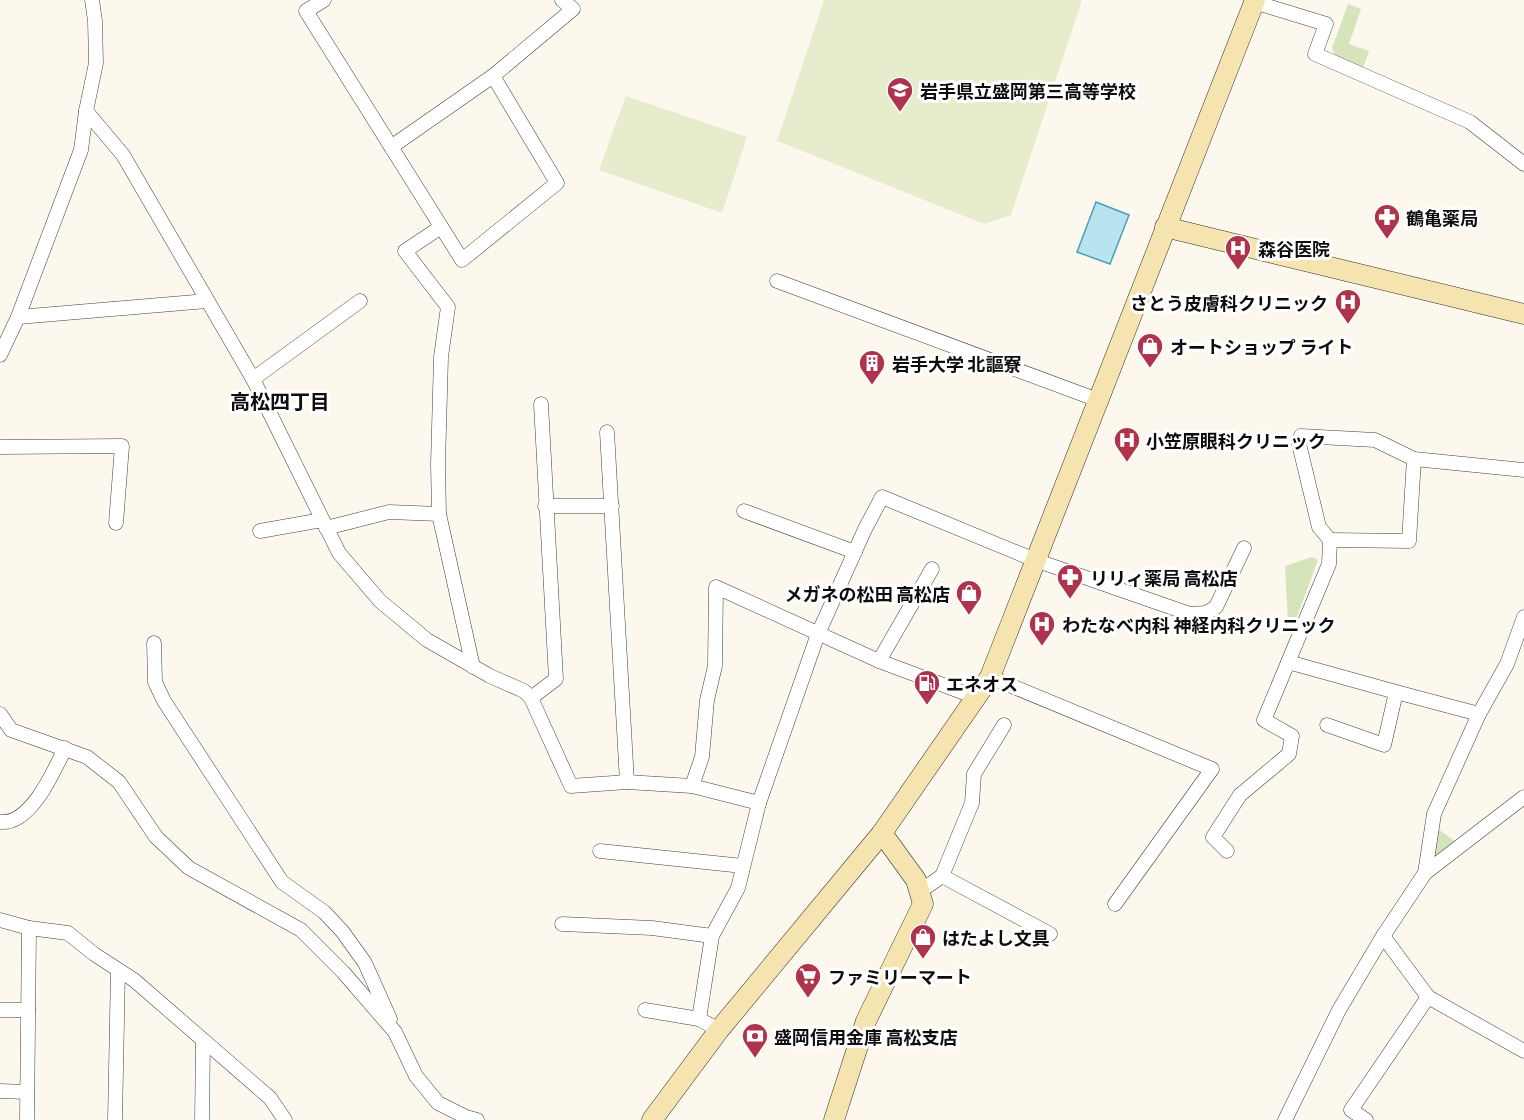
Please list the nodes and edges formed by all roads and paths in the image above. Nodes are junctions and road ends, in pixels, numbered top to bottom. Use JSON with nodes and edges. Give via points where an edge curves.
{"nodes":[{"id":1,"x":92,"y":0,"type":"edge"},
{"id":2,"x":324,"y":0,"type":"edge"},
{"id":3,"x":562,"y":0,"type":"edge"},
{"id":4,"x":1253,"y":0,"type":"edge"},
{"id":5,"x":493,"y":76,"type":"junction"},
{"id":6,"x":86,"y":111,"type":"junction"},
{"id":7,"x":391,"y":147,"type":"junction"},
{"id":8,"x":1524,"y":164,"type":"edge"},
{"id":9,"x":441,"y":227,"type":"junction"},
{"id":10,"x":1165,"y":227,"type":"junction"},
{"id":11,"x":777,"y":281,"type":"dead end"},
{"id":12,"x":360,"y":300,"type":"dead end"},
{"id":13,"x":207,"y":301,"type":"junction"},
{"id":14,"x":1524,"y":315,"type":"edge"},
{"id":15,"x":18,"y":317,"type":"junction"},
{"id":16,"x":0,"y":354,"type":"edge"},
{"id":17,"x":253,"y":379,"type":"junction"},
{"id":18,"x":1098,"y":400,"type":"junction"},
{"id":19,"x":541,"y":404,"type":"dead end"},
{"id":20,"x":607,"y":432,"type":"dead end"},
{"id":21,"x":0,"y":447,"type":"edge"},
{"id":22,"x":1414,"y":459,"type":"junction"},
{"id":23,"x":1524,"y":470,"type":"edge"},
{"id":24,"x":545,"y":506,"type":"junction"},
{"id":25,"x":612,"y":506,"type":"junction"},
{"id":26,"x":744,"y":511,"type":"dead end"},
{"id":27,"x":439,"y":514,"type":"junction"},
{"id":28,"x":116,"y":523,"type":"dead end"},
{"id":29,"x":324,"y":524,"type":"junction"},
{"id":30,"x":260,"y":531,"type":"dead end"},
{"id":31,"x":1330,"y":540,"type":"junction"},
{"id":32,"x":1244,"y":548,"type":"dead end"},
{"id":33,"x":855,"y":552,"type":"junction"},
{"id":34,"x":1035,"y":560,"type":"junction"},
{"id":35,"x":932,"y":569,"type":"dead end"},
{"id":36,"x":1524,"y":617,"type":"edge"},
{"id":37,"x":818,"y":634,"type":"junction"},
{"id":38,"x":154,"y":643,"type":"dead end"},
{"id":39,"x":879,"y":661,"type":"junction"},
{"id":40,"x":1288,"y":662,"type":"junction"},
{"id":41,"x":473,"y":667,"type":"junction"},
{"id":42,"x":990,"y":677,"type":"junction"},
{"id":43,"x":1396,"y":692,"type":"junction"},
{"id":44,"x":531,"y":698,"type":"junction"},
{"id":45,"x":978,"y":698,"type":"junction"},
{"id":46,"x":0,"y":714,"type":"edge"},
{"id":47,"x":1479,"y":714,"type":"junction"},
{"id":48,"x":1004,"y":725,"type":"dead end"},
{"id":49,"x":1327,"y":725,"type":"dead end"},
{"id":50,"x":65,"y":748,"type":"junction"},
{"id":51,"x":627,"y":782,"type":"junction"},
{"id":52,"x":693,"y":786,"type":"junction"},
{"id":53,"x":1524,"y":797,"type":"edge"},
{"id":54,"x":759,"y":803,"type":"junction"},
{"id":55,"x":0,"y":822,"type":"edge"},
{"id":56,"x":882,"y":834,"type":"junction"},
{"id":57,"x":600,"y":851,"type":"dead end"},
{"id":58,"x":1227,"y":851,"type":"dead end"},
{"id":59,"x":743,"y":867,"type":"junction"},
{"id":60,"x":1425,"y":873,"type":"junction"},
{"id":61,"x":942,"y":876,"type":"junction"},
{"id":62,"x":919,"y":892,"type":"junction"},
{"id":63,"x":1115,"y":904,"type":"dead end"},
{"id":64,"x":0,"y":920,"type":"edge"},
{"id":65,"x":562,"y":924,"type":"dead end"},
{"id":66,"x":30,"y":928,"type":"junction"},
{"id":67,"x":1050,"y":934,"type":"dead end"},
{"id":68,"x":712,"y":936,"type":"junction"},
{"id":69,"x":1383,"y":936,"type":"junction"},
{"id":70,"x":118,"y":970,"type":"junction"},
{"id":71,"x":1428,"y":997,"type":"junction"},
{"id":72,"x":0,"y":1010,"type":"edge"},
{"id":73,"x":645,"y":1010,"type":"dead end"},
{"id":74,"x":28,"y":1011,"type":"junction"},
{"id":75,"x":699,"y":1019,"type":"junction"},
{"id":76,"x":719,"y":1030,"type":"junction"},
{"id":77,"x":395,"y":1032,"type":"junction"},
{"id":78,"x":203,"y":1042,"type":"junction"},
{"id":79,"x":1524,"y":1051,"type":"edge"},
{"id":80,"x":0,"y":1091,"type":"edge"},
{"id":81,"x":27,"y":1092,"type":"junction"},
{"id":82,"x":27,"y":1120,"type":"edge"},
{"id":83,"x":115,"y":1120,"type":"edge"},
{"id":84,"x":202,"y":1120,"type":"edge"},
{"id":85,"x":285,"y":1120,"type":"edge"},
{"id":86,"x":477,"y":1120,"type":"edge"},
{"id":87,"x":652,"y":1120,"type":"edge"},
{"id":88,"x":834,"y":1120,"type":"edge"},
{"id":89,"x":1286,"y":1120,"type":"edge"},
{"id":90,"x":1366,"y":1120,"type":"edge"}],
"edges":[{"from":1,"to":6,"type":"street","via":[[96,63]]},
{"from":2,"to":7,"type":"street","via":[[306,11]]},
{"from":3,"to":5,"type":"street","via":[[573,9]]},
{"from":4,"to":8,"type":"street","via":[[1326,24],[1315,54],[1470,122]]},
{"from":4,"to":10,"type":"street"},
{"from":5,"to":7,"type":"street"},
{"from":5,"to":9,"type":"street","via":[[557,183],[462,260]]},
{"from":6,"to":13,"type":"street","via":[[123,155]]},
{"from":6,"to":15,"type":"street","via":[[81,150]]},
{"from":7,"to":9,"type":"street"},
{"from":9,"to":27,"type":"street","via":[[405,251],[448,307],[441,357]]},
{"from":10,"to":14,"type":"street"},
{"from":10,"to":18,"type":"street"},
{"from":11,"to":18,"type":"street"},
{"from":12,"to":17,"type":"street"},
{"from":13,"to":15,"type":"street"},
{"from":13,"to":17,"type":"street"},
{"from":15,"to":16,"type":"street"},
{"from":17,"to":29,"type":"street"},
{"from":18,"to":34,"type":"street"},
{"from":19,"to":24,"type":"street"},
{"from":20,"to":25,"type":"street"},
{"from":21,"to":28,"type":"street","via":[[122,446]]},
{"from":22,"to":23,"type":"street"},
{"from":22,"to":31,"type":"street","via":[[1409,541]]},
{"from":22,"to":31,"type":"street","via":[[1375,440],[1302,436],[1299,444],[1319,527]]},
{"from":24,"to":25,"type":"street"},
{"from":24,"to":44,"type":"street","via":[[556,679]]},
{"from":25,"to":51,"type":"street"},
{"from":26,"to":33,"type":"street"},
{"from":27,"to":29,"type":"street","via":[[389,513]]},
{"from":27,"to":41,"type":"street"},
{"from":29,"to":30,"type":"street"},
{"from":29,"to":41,"type":"street","via":[[339,553],[380,602],[427,640]]},
{"from":31,"to":40,"type":"street","via":[[1329,564]]},
{"from":32,"to":34,"type":"street","via":[[1216,607],[1206,613],[1190,614]]},
{"from":33,"to":34,"type":"street","via":[[882,497]]},
{"from":33,"to":37,"type":"street"},
{"from":34,"to":42,"type":"street"},
{"from":35,"to":39,"type":"street"},
{"from":36,"to":47,"type":"street","via":[[1508,664]]},
{"from":37,"to":39,"type":"street"},
{"from":37,"to":52,"type":"street","via":[[716,587],[715,666],[707,700],[702,757]]},
{"from":37,"to":54,"type":"street"},
{"from":38,"to":77,"type":"street","via":[[155,682],[164,701],[282,882],[324,912],[365,963]]},
{"from":39,"to":45,"type":"street"},
{"from":40,"to":43,"type":"street"},
{"from":40,"to":58,"type":"street","via":[[1264,720],[1292,736],[1289,754],[1240,795],[1213,837]]},
{"from":41,"to":44,"type":"street"},
{"from":42,"to":45,"type":"street"},
{"from":42,"to":63,"type":"street","via":[[1212,769]]},
{"from":43,"to":47,"type":"street"},
{"from":43,"to":49,"type":"street","via":[[1384,745]]},
{"from":44,"to":51,"type":"street","via":[[571,786]]},
{"from":45,"to":56,"type":"street"},
{"from":46,"to":50,"type":"street","via":[[11,730]]},
{"from":47,"to":60,"type":"street","via":[[1434,814]]},
{"from":48,"to":61,"type":"street","via":[[974,774],[972,803]]},
{"from":50,"to":55,"type":"street","via":[[45,789],[28,810],[6,823]]},
{"from":50,"to":77,"type":"street","via":[[87,757],[119,782],[156,837],[189,868],[301,930]]},
{"from":51,"to":52,"type":"street"},
{"from":52,"to":54,"type":"street"},
{"from":53,"to":60,"type":"street"},
{"from":54,"to":59,"type":"street"},
{"from":56,"to":62,"type":"street","via":[[916,880]]},
{"from":56,"to":76,"type":"street"},
{"from":57,"to":59,"type":"street"},
{"from":59,"to":68,"type":"street","via":[[738,888]]},
{"from":60,"to":69,"type":"street"},
{"from":61,"to":62,"type":"street"},
{"from":61,"to":67,"type":"street"},
{"from":62,"to":88,"type":"street","via":[[923,904],[866,1021]]},
{"from":64,"to":66,"type":"street"},
{"from":65,"to":68,"type":"street","via":[[652,928]]},
{"from":66,"to":70,"type":"street","via":[[68,933]]},
{"from":66,"to":74,"type":"street"},
{"from":68,"to":75,"type":"street"},
{"from":69,"to":71,"type":"street"},
{"from":69,"to":89,"type":"street","via":[[1339,1011]]},
{"from":70,"to":78,"type":"street"},
{"from":70,"to":83,"type":"street"},
{"from":71,"to":79,"type":"street"},
{"from":71,"to":90,"type":"street","via":[[1351,1110]]},
{"from":72,"to":74,"type":"street"},
{"from":73,"to":75,"type":"street"},
{"from":74,"to":81,"type":"street"},
{"from":75,"to":76,"type":"street"},
{"from":76,"to":87,"type":"street"},
{"from":77,"to":86,"type":"street","via":[[416,1076],[438,1103]]},
{"from":78,"to":84,"type":"street"},
{"from":78,"to":85,"type":"street","via":[[270,1098]]},
{"from":80,"to":81,"type":"street"},
{"from":81,"to":82,"type":"street"}]}
